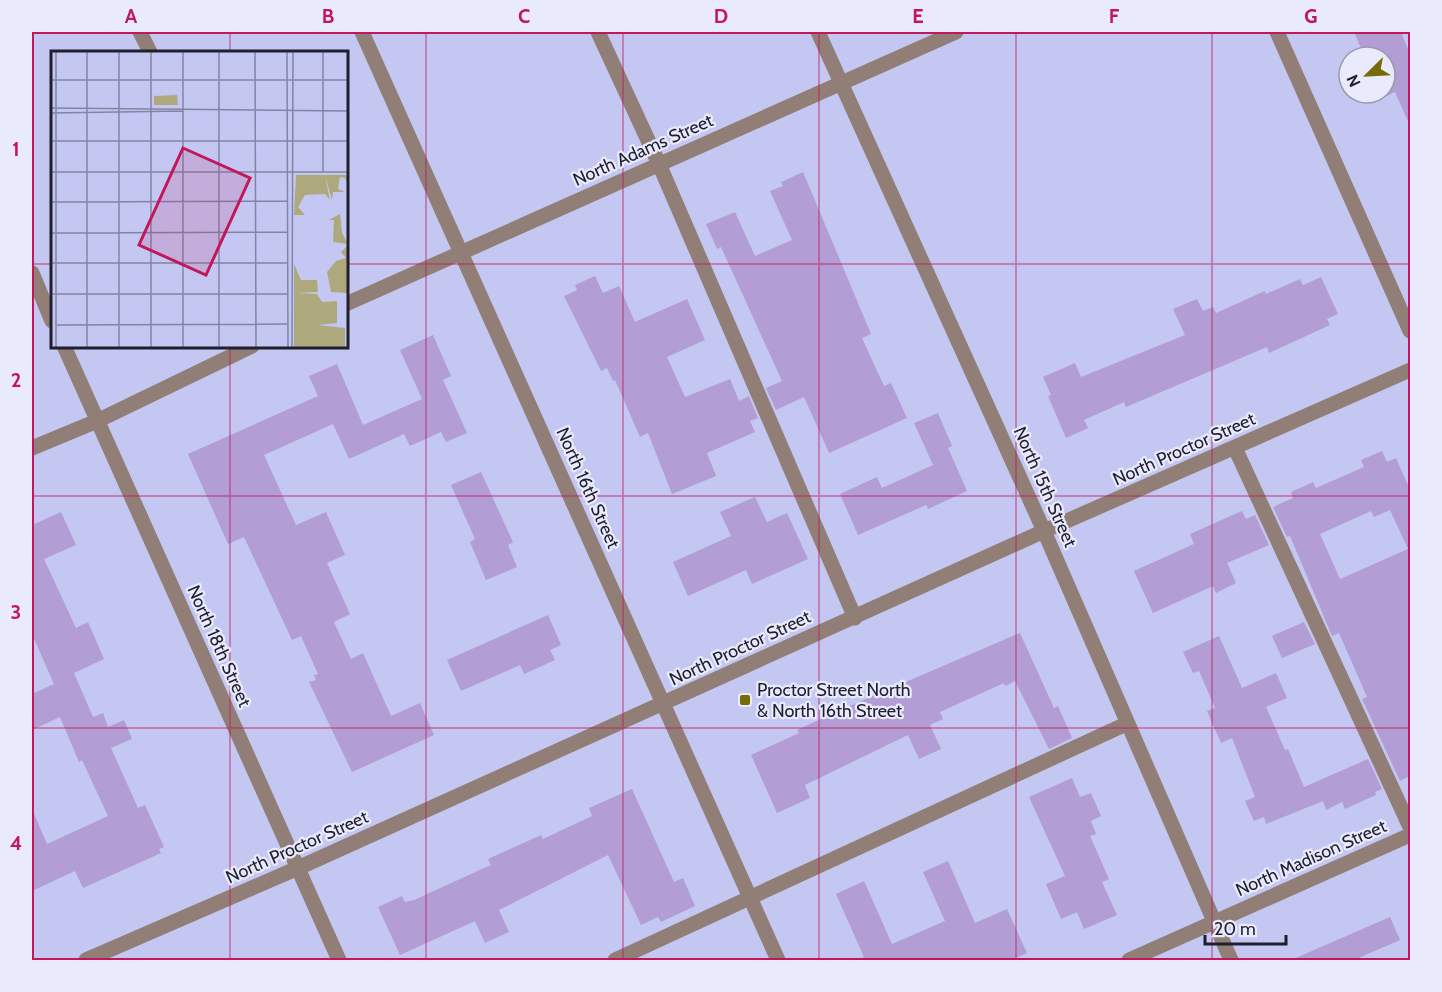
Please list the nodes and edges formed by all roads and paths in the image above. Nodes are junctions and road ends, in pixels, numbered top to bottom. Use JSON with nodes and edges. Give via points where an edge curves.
{"nodes":[{"id":1,"x":140,"y":32,"type":"edge"},
{"id":2,"x":362,"y":32,"type":"edge"},
{"id":3,"x":598,"y":32,"type":"edge"},
{"id":4,"x":818,"y":32,"type":"edge"},
{"id":5,"x":956,"y":32,"type":"edge"},
{"id":6,"x":1277,"y":32,"type":"edge"},
{"id":7,"x":150,"y":51,"type":"edge"},
{"id":8,"x":840,"y":83,"type":"junction"},
{"id":9,"x":660,"y":164,"type":"junction"},
{"id":10,"x":459,"y":253,"type":"junction"},
{"id":11,"x":32,"y":273,"type":"edge"},
{"id":12,"x":348,"y":303,"type":"edge"},
{"id":13,"x":51,"y":319,"type":"edge"},
{"id":14,"x":1410,"y":331,"type":"edge"},
{"id":15,"x":65,"y":348,"type":"edge"},
{"id":16,"x":248,"y":348,"type":"edge"},
{"id":17,"x":1410,"y":370,"type":"edge"},
{"id":18,"x":97,"y":421,"type":"junction"},
{"id":19,"x":32,"y":448,"type":"edge"},
{"id":20,"x":1235,"y":448,"type":"junction"},
{"id":21,"x":1044,"y":531,"type":"junction"},
{"id":22,"x":855,"y":618,"type":"junction"},
{"id":23,"x":665,"y":704,"type":"junction"},
{"id":24,"x":1126,"y":724,"type":"junction"},
{"id":25,"x":1410,"y":827,"type":"edge"},
{"id":26,"x":1410,"y":835,"type":"edge"},
{"id":27,"x":298,"y":868,"type":"junction"},
{"id":28,"x":749,"y":897,"type":"junction"},
{"id":29,"x":1214,"y":923,"type":"junction"},
{"id":30,"x":86,"y":960,"type":"edge"},
{"id":31,"x":339,"y":960,"type":"edge"},
{"id":32,"x":615,"y":960,"type":"edge"},
{"id":33,"x":778,"y":960,"type":"edge"},
{"id":34,"x":1129,"y":960,"type":"edge"},
{"id":35,"x":1231,"y":960,"type":"edge"}],
"edges":[{"from":1,"to":7,"type":"street"},
{"from":2,"to":10,"type":"street","name":"North 16th Street"},
{"from":3,"to":9,"type":"street"},
{"from":4,"to":8,"type":"street","name":"North 15th Street"},
{"from":5,"to":8,"type":"street","name":"North Adams Street"},
{"from":6,"to":14,"type":"street"},
{"from":8,"to":9,"type":"street","name":"North Adams Street"},
{"from":8,"to":21,"type":"street","name":"North 15th Street"},
{"from":9,"to":10,"type":"street","name":"North Adams Street"},
{"from":9,"to":22,"type":"street"},
{"from":10,"to":12,"type":"street","name":"North Adams Street"},
{"from":10,"to":23,"type":"street","name":"North 16th Street"},
{"from":11,"to":13,"type":"street"},
{"from":15,"to":18,"type":"street","name":"North 18th Street"},
{"from":16,"to":18,"type":"street"},
{"from":17,"to":20,"type":"street","name":"North Proctor Street"},
{"from":18,"to":19,"type":"street"},
{"from":18,"to":27,"type":"street","name":"North 18th Street"},
{"from":20,"to":21,"type":"street","name":"North Proctor Street"},
{"from":20,"to":25,"type":"street"},
{"from":21,"to":22,"type":"street","name":"North Proctor Street"},
{"from":21,"to":24,"type":"street","name":"North 15th Street"},
{"from":22,"to":23,"type":"street","name":"North Proctor Street"},
{"from":23,"to":27,"type":"street","name":"North Proctor Street"},
{"from":23,"to":28,"type":"street","name":"North 16th Street"},
{"from":24,"to":28,"type":"street"},
{"from":24,"to":29,"type":"street","name":"North 15th Street"},
{"from":26,"to":29,"type":"street","name":"North Madison Street"},
{"from":27,"to":30,"type":"street","name":"North Proctor Street"},
{"from":27,"to":31,"type":"street","name":"North 18th Street"},
{"from":28,"to":32,"type":"street"},
{"from":28,"to":33,"type":"street","name":"North 16th Street"},
{"from":29,"to":34,"type":"street","name":"North Madison Street"},
{"from":29,"to":35,"type":"street","name":"North 15th Street"}]}
